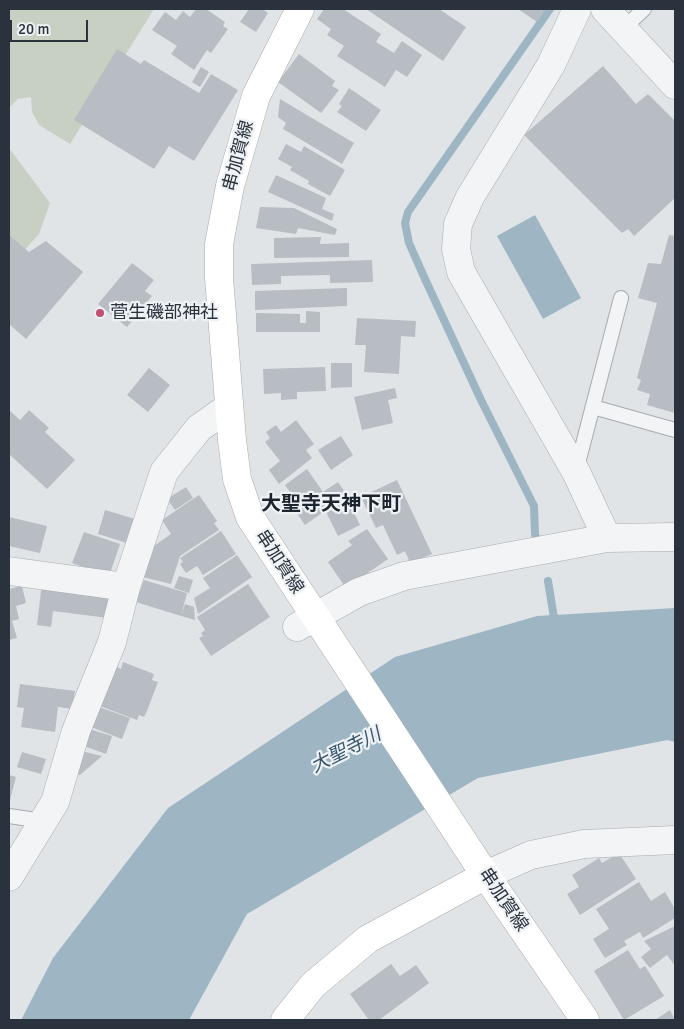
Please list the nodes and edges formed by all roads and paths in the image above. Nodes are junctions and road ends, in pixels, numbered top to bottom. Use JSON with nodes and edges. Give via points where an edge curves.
{"nodes":[{"id":1,"x":300,"y":9,"type":"edge"},
{"id":2,"x":577,"y":9,"type":"edge"},
{"id":3,"x":605,"y":9,"type":"edge"},
{"id":4,"x":644,"y":9,"type":"edge"},
{"id":5,"x":623,"y":29,"type":"junction"},
{"id":6,"x":675,"y":85,"type":"edge"},
{"id":7,"x":621,"y":298,"type":"dead end"},
{"id":8,"x":229,"y":407,"type":"junction"},
{"id":9,"x":593,"y":407,"type":"junction"},
{"id":10,"x":675,"y":430,"type":"edge"},
{"id":11,"x":576,"y":472,"type":"junction"},
{"id":12,"x":673,"y":536,"type":"edge"},
{"id":13,"x":607,"y":538,"type":"junction"},
{"id":14,"x":9,"y":571,"type":"edge"},
{"id":15,"x":126,"y":587,"type":"junction"},
{"id":16,"x":313,"y":625,"type":"junction"},
{"id":17,"x":9,"y":816,"type":"edge"},
{"id":18,"x":43,"y":821,"type":"junction"},
{"id":19,"x":675,"y":840,"type":"edge"},
{"id":20,"x":481,"y":868,"type":"junction"},
{"id":21,"x":9,"y":877,"type":"edge"},
{"id":22,"x":285,"y":1020,"type":"edge"},
{"id":23,"x":585,"y":1020,"type":"edge"}],
"edges":[{"from":1,"to":8,"type":"main road","name":"串加賀線","via":[[256,96],[230,186],[219,244],[218,278]]},
{"from":2,"to":11,"type":"street","via":[[551,65],[470,197],[458,224],[456,249],[461,272]]},
{"from":3,"to":5,"type":"street"},
{"from":4,"to":5,"type":"lane"},
{"from":5,"to":6,"type":"street"},
{"from":7,"to":9,"type":"lane"},
{"from":8,"to":15,"type":"street","via":[[199,428],[164,472]]},
{"from":8,"to":16,"type":"main road","name":"串加賀線","via":[[237,479],[250,518]]},
{"from":9,"to":10,"type":"lane"},
{"from":9,"to":11,"type":"lane"},
{"from":11,"to":13,"type":"street"},
{"from":12,"to":13,"type":"street"},
{"from":13,"to":16,"type":"street","via":[[404,576],[359,592]]},
{"from":14,"to":15,"type":"street"},
{"from":15,"to":18,"type":"street","via":[[112,642],[76,731],[55,802]]},
{"from":16,"to":20,"type":"main road","name":"串加賀線"},
{"from":17,"to":18,"type":"lane"},
{"from":18,"to":21,"type":"street"},
{"from":19,"to":20,"type":"street","via":[[584,844]]},
{"from":20,"to":22,"type":"main road","via":[[368,939],[312,985]]},
{"from":20,"to":23,"type":"main road","name":"串加賀線"}]}
